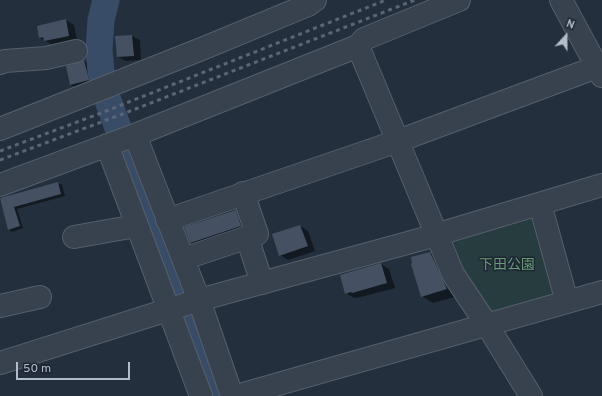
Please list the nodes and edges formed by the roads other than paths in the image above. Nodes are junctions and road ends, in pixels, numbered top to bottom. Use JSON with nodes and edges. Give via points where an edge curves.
{"nodes":[{"id":1,"x":315,"y":0,"type":"edge"},
{"id":2,"x":459,"y":0,"type":"edge"},
{"id":3,"x":561,"y":0,"type":"edge"},
{"id":4,"x":358,"y":46,"type":"junction"},
{"id":5,"x":76,"y":51,"type":"dead end"},
{"id":6,"x":2,"y":57,"type":"edge"},
{"id":7,"x":599,"y":72,"type":"edge"},
{"id":8,"x":0,"y":129,"type":"edge"},
{"id":9,"x":135,"y":135,"type":"junction"},
{"id":10,"x":398,"y":141,"type":"junction"},
{"id":11,"x":107,"y":145,"type":"junction"},
{"id":12,"x":0,"y":185,"type":"edge"},
{"id":13,"x":602,"y":185,"type":"edge"},
{"id":14,"x":243,"y":193,"type":"junction"},
{"id":15,"x":540,"y":204,"type":"junction"},
{"id":16,"x":167,"y":220,"type":"junction"},
{"id":17,"x":136,"y":226,"type":"junction"},
{"id":18,"x":437,"y":235,"type":"junction"},
{"id":19,"x":74,"y":237,"type":"dead end"},
{"id":20,"x":247,"y":237,"type":"junction"},
{"id":21,"x":183,"y":259,"type":"junction"},
{"id":22,"x":262,"y":283,"type":"junction"},
{"id":23,"x":602,"y":292,"type":"edge"},
{"id":24,"x":40,"y":297,"type":"dead end"},
{"id":25,"x":199,"y":300,"type":"junction"},
{"id":26,"x":567,"y":302,"type":"junction"},
{"id":27,"x":0,"y":306,"type":"edge"},
{"id":28,"x":168,"y":310,"type":"junction"},
{"id":29,"x":487,"y":325,"type":"junction"},
{"id":30,"x":0,"y":363,"type":"edge"},
{"id":31,"x":201,"y":396,"type":"edge"},
{"id":32,"x":232,"y":396,"type":"edge"},
{"id":33,"x":236,"y":396,"type":"edge"},
{"id":34,"x":531,"y":396,"type":"edge"}],
"edges":[{"from":1,"to":8,"type":"street","via":[[204,48]]},
{"from":2,"to":4,"type":"street","via":[[364,39]]},
{"from":3,"to":7,"type":"street"},
{"from":4,"to":9,"type":"street"},
{"from":4,"to":10,"type":"street"},
{"from":5,"to":6,"type":"street","via":[[46,58]]},
{"from":7,"to":10,"type":"street"},
{"from":9,"to":11,"type":"street"},
{"from":9,"to":16,"type":"street"},
{"from":10,"to":14,"type":"street"},
{"from":10,"to":18,"type":"street"},
{"from":11,"to":12,"type":"street"},
{"from":11,"to":17,"type":"street"},
{"from":13,"to":15,"type":"street"},
{"from":14,"to":16,"type":"street"},
{"from":14,"to":20,"type":"street","via":[[256,234]]},
{"from":15,"to":18,"type":"street"},
{"from":15,"to":26,"type":"street"},
{"from":16,"to":21,"type":"street"},
{"from":17,"to":19,"type":"street"},
{"from":17,"to":28,"type":"street"},
{"from":18,"to":22,"type":"street"},
{"from":18,"to":29,"type":"street","via":[[453,274]]},
{"from":20,"to":21,"type":"street"},
{"from":20,"to":22,"type":"street"},
{"from":21,"to":25,"type":"street"},
{"from":22,"to":25,"type":"street"},
{"from":23,"to":26,"type":"street"},
{"from":24,"to":27,"type":"street"},
{"from":25,"to":28,"type":"street"},
{"from":25,"to":32,"type":"street"},
{"from":26,"to":29,"type":"street"},
{"from":28,"to":30,"type":"street"},
{"from":28,"to":31,"type":"street"},
{"from":29,"to":33,"type":"street"},
{"from":29,"to":34,"type":"street"}]}
